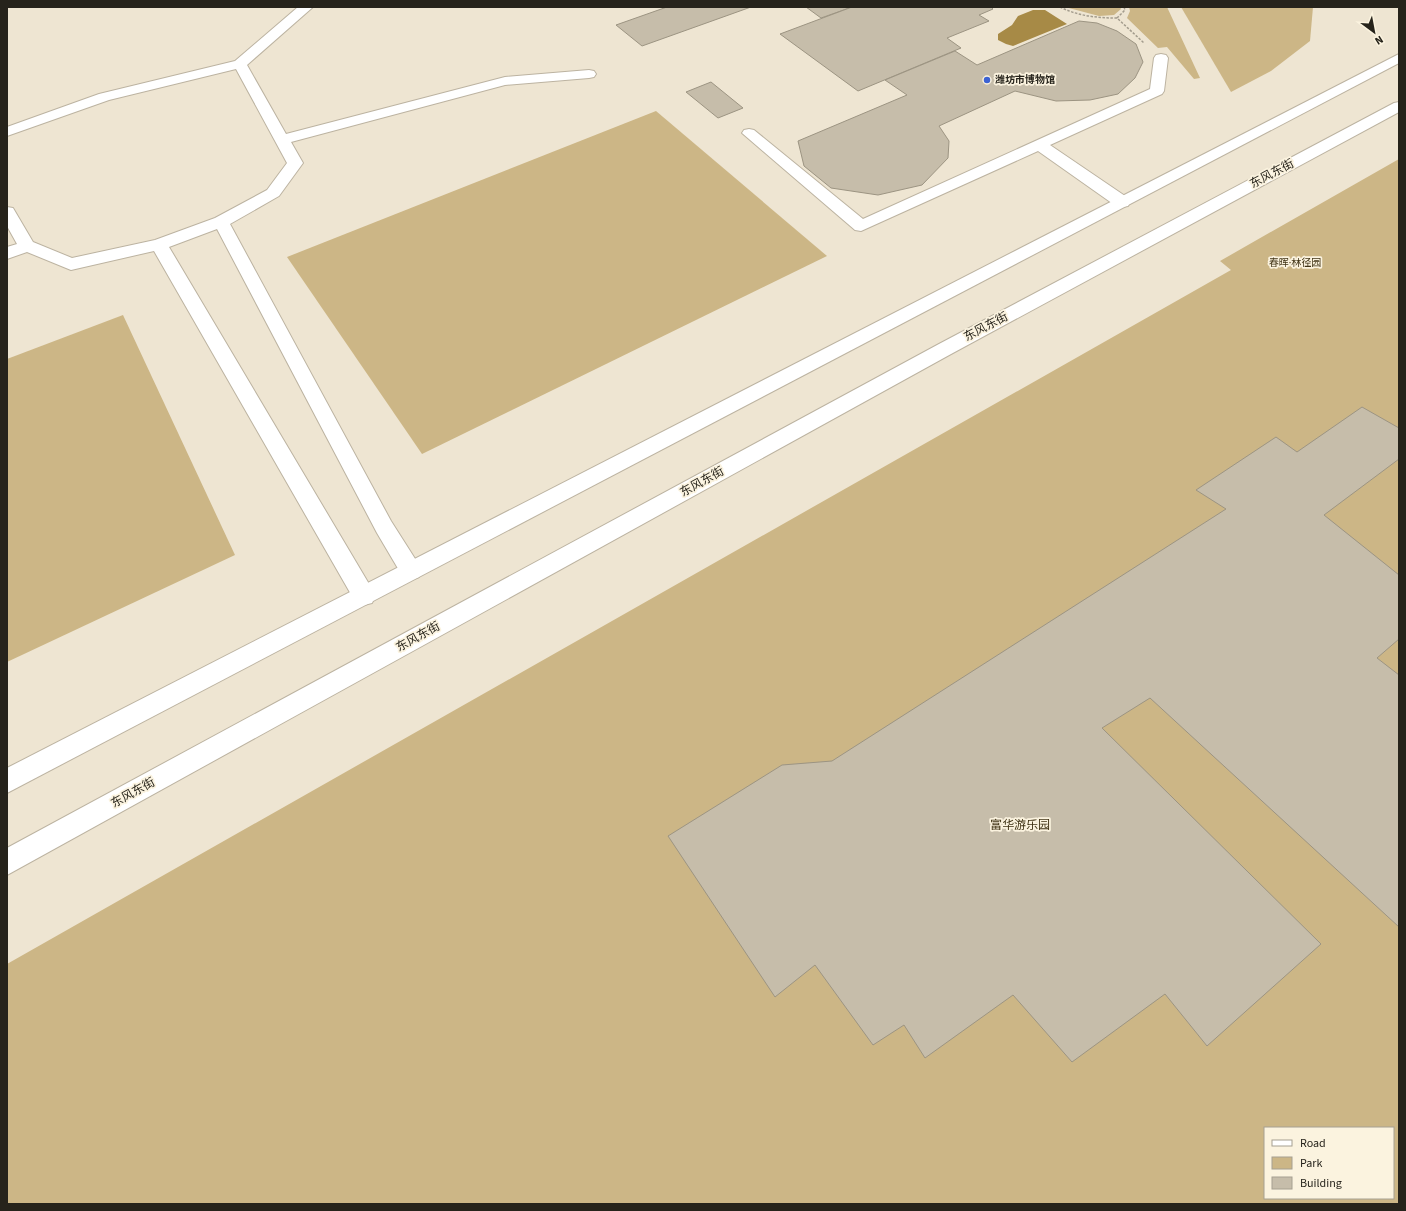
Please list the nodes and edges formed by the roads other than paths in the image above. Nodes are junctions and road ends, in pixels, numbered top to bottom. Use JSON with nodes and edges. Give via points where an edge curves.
{"nodes":[{"id":1,"x":306,"y":7,"type":"edge"},
{"id":2,"x":1161,"y":58,"type":"road end"},
{"id":3,"x":1399,"y":58,"type":"edge"},
{"id":4,"x":240,"y":64,"type":"junction"},
{"id":5,"x":590,"y":74,"type":"dead end"},
{"id":6,"x":1399,"y":106,"type":"edge"},
{"id":7,"x":7,"y":132,"type":"edge"},
{"id":8,"x":749,"y":133,"type":"dead end"},
{"id":9,"x":282,"y":140,"type":"junction"},
{"id":10,"x":1040,"y":146,"type":"junction"},
{"id":11,"x":1122,"y":202,"type":"junction"},
{"id":12,"x":7,"y":212,"type":"edge"},
{"id":13,"x":221,"y":222,"type":"junction"},
{"id":14,"x":159,"y":245,"type":"junction"},
{"id":15,"x":27,"y":246,"type":"junction"},
{"id":16,"x":7,"y":253,"type":"edge"},
{"id":17,"x":411,"y":571,"type":"junction"},
{"id":18,"x":364,"y":596,"type":"junction"},
{"id":19,"x":7,"y":781,"type":"edge"},
{"id":20,"x":7,"y":862,"type":"edge"}],
"edges":[{"from":1,"to":4,"type":"main road"},
{"from":2,"to":10,"type":"main road","via":[[1157,91]]},
{"from":3,"to":11,"type":"main road"},
{"from":4,"to":7,"type":"main road","via":[[104,97]]},
{"from":4,"to":9,"type":"main road"},
{"from":5,"to":9,"type":"main road","via":[[506,81]]},
{"from":6,"to":20,"type":"main road","name":"东风东街","via":[[924,360]]},
{"from":8,"to":10,"type":"main road","via":[[861,226]]},
{"from":9,"to":13,"type":"main road","via":[[295,163],[273,193]]},
{"from":10,"to":11,"type":"main road"},
{"from":11,"to":17,"type":"main road"},
{"from":12,"to":15,"type":"main road"},
{"from":13,"to":14,"type":"main road"},
{"from":13,"to":17,"type":"main road","via":[[384,527]]},
{"from":14,"to":15,"type":"main road","via":[[71,264]]},
{"from":14,"to":18,"type":"main road"},
{"from":15,"to":16,"type":"main road"},
{"from":17,"to":18,"type":"main road"},
{"from":18,"to":19,"type":"main road"}]}
